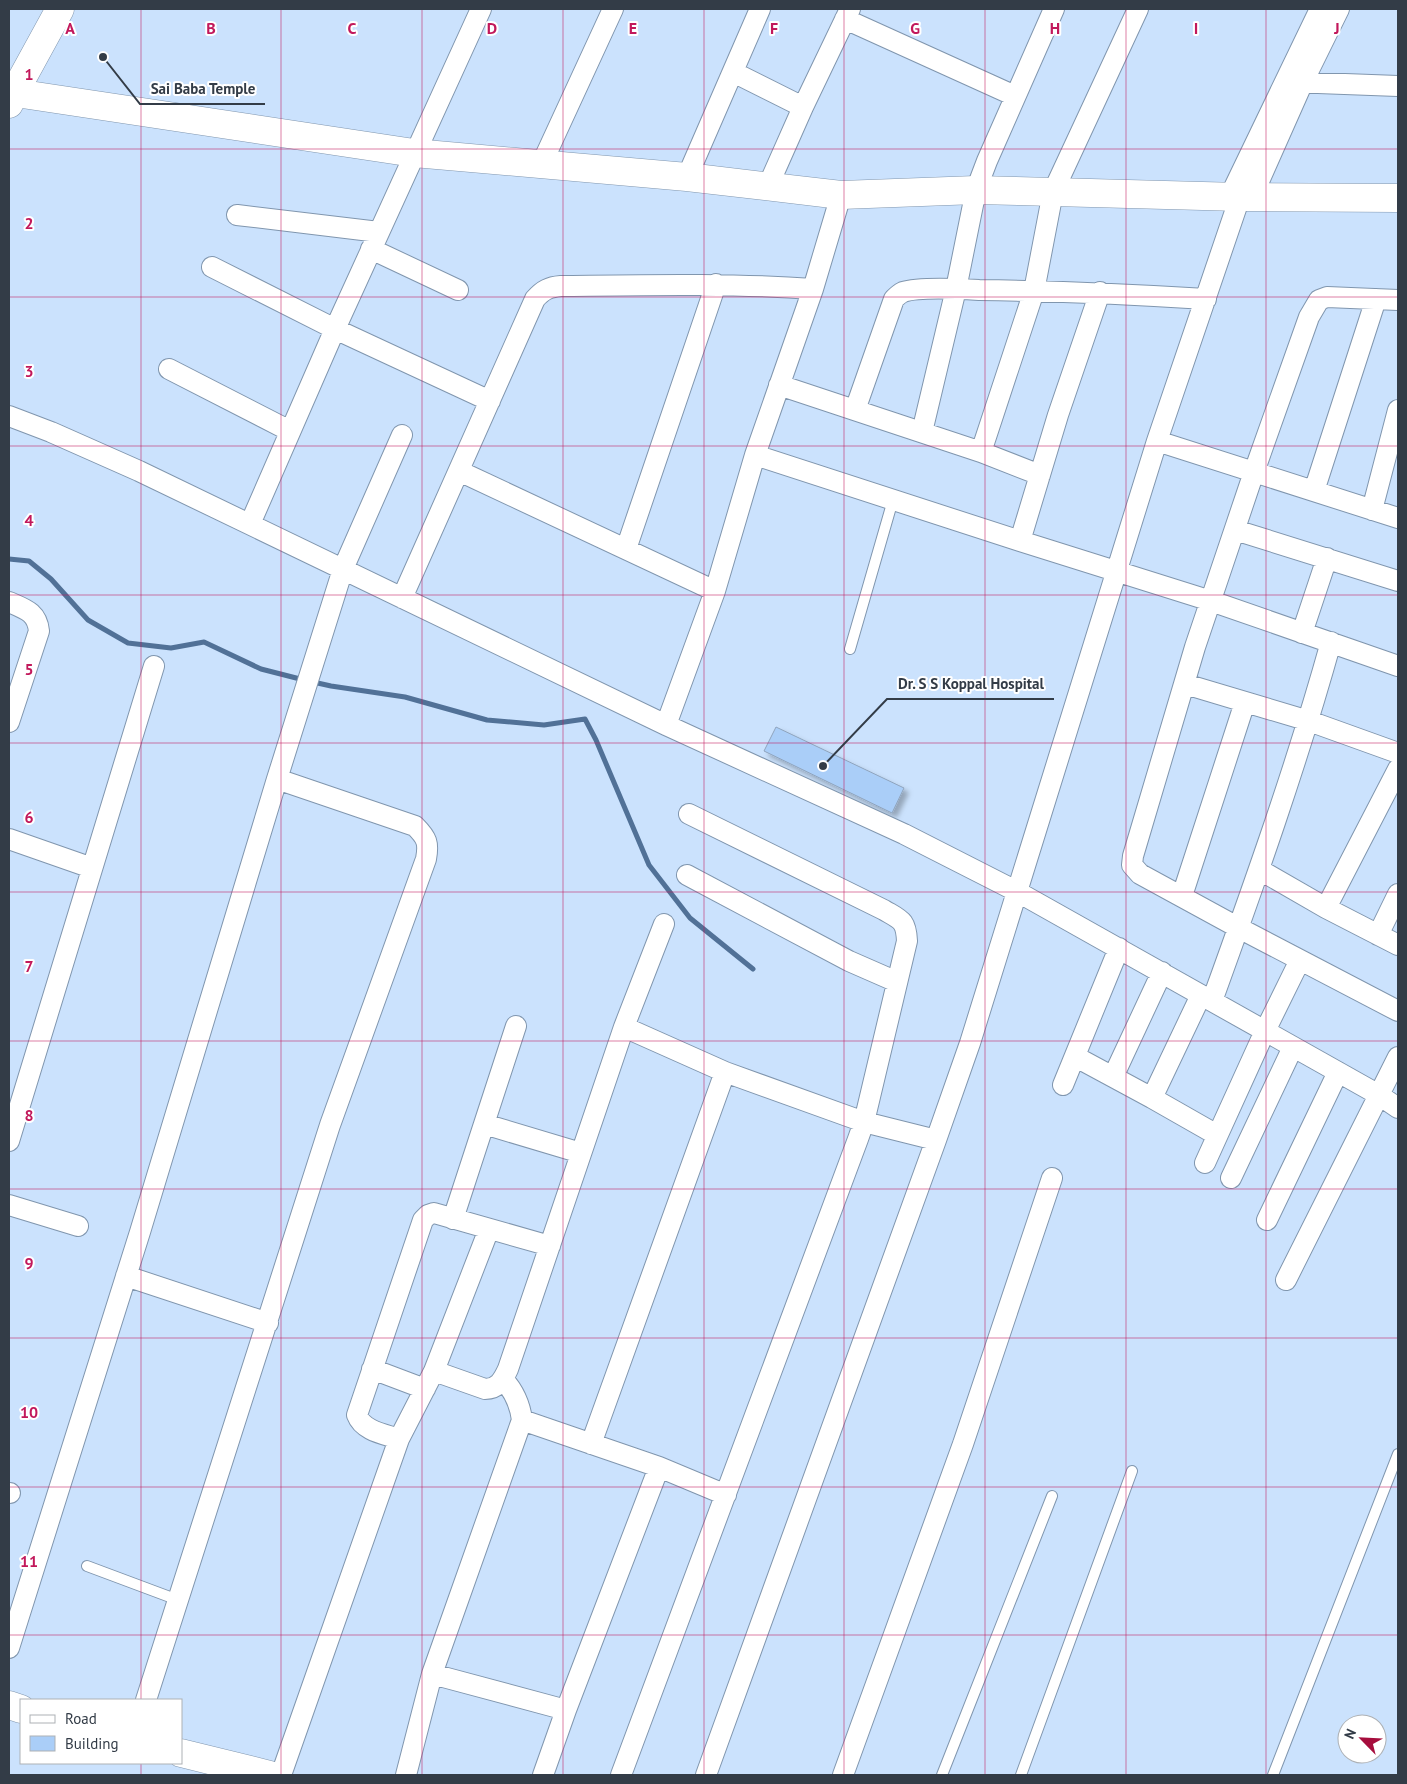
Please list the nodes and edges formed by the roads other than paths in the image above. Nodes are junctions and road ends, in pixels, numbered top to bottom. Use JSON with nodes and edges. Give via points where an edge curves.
{"nodes":[{"id":1,"x":60,"y":9,"type":"edge"},
{"id":2,"x":481,"y":9,"type":"edge"},
{"id":3,"x":613,"y":9,"type":"edge"},
{"id":4,"x":760,"y":9,"type":"edge"},
{"id":5,"x":1054,"y":9,"type":"edge"},
{"id":6,"x":1138,"y":9,"type":"edge"},
{"id":7,"x":1320,"y":9,"type":"edge"},
{"id":8,"x":1339,"y":9,"type":"edge"},
{"id":9,"x":847,"y":14,"type":"edge"},
{"id":10,"x":733,"y":72,"type":"junction"},
{"id":11,"x":1293,"y":82,"type":"junction"},
{"id":12,"x":1398,"y":86,"type":"edge"},
{"id":13,"x":10,"y":96,"type":"edge"},
{"id":14,"x":1015,"y":96,"type":"junction"},
{"id":15,"x":803,"y":107,"type":"junction"},
{"id":16,"x":414,"y":153,"type":"junction"},
{"id":17,"x":542,"y":163,"type":"junction"},
{"id":18,"x":687,"y":177,"type":"junction"},
{"id":19,"x":768,"y":186,"type":"junction"},
{"id":20,"x":976,"y":190,"type":"junction"},
{"id":21,"x":1053,"y":192,"type":"junction"},
{"id":22,"x":841,"y":195,"type":"junction"},
{"id":23,"x":1241,"y":197,"type":"junction"},
{"id":24,"x":1398,"y":198,"type":"edge"},
{"id":25,"x":236,"y":215,"type":"dead end"},
{"id":26,"x":375,"y":241,"type":"junction"},
{"id":27,"x":212,"y":267,"type":"dead end"},
{"id":28,"x":716,"y":284,"type":"junction"},
{"id":29,"x":813,"y":289,"type":"junction"},
{"id":30,"x":956,"y":289,"type":"junction"},
{"id":31,"x":458,"y":290,"type":"dead end"},
{"id":32,"x":1034,"y":290,"type":"junction"},
{"id":33,"x":1100,"y":292,"type":"junction"},
{"id":34,"x":1376,"y":298,"type":"junction"},
{"id":35,"x":1206,"y":299,"type":"junction"},
{"id":36,"x":1398,"y":300,"type":"edge"},
{"id":37,"x":335,"y":329,"type":"junction"},
{"id":38,"x":169,"y":369,"type":"dead end"},
{"id":39,"x":779,"y":385,"type":"junction"},
{"id":40,"x":490,"y":401,"type":"junction"},
{"id":41,"x":855,"y":410,"type":"junction"},
{"id":42,"x":1398,"y":410,"type":"edge"},
{"id":43,"x":9,"y":416,"type":"edge"},
{"id":44,"x":290,"y":431,"type":"junction"},
{"id":45,"x":922,"y":432,"type":"junction"},
{"id":46,"x":402,"y":435,"type":"dead end"},
{"id":47,"x":1157,"y":441,"type":"junction"},
{"id":48,"x":981,"y":452,"type":"junction"},
{"id":49,"x":755,"y":455,"type":"junction"},
{"id":50,"x":458,"y":471,"type":"junction"},
{"id":51,"x":1254,"y":472,"type":"junction"},
{"id":52,"x":1040,"y":476,"type":"junction"},
{"id":53,"x":1314,"y":492,"type":"junction"},
{"id":54,"x":893,"y":500,"type":"junction"},
{"id":55,"x":1372,"y":510,"type":"junction"},
{"id":56,"x":1398,"y":518,"type":"edge"},
{"id":57,"x":250,"y":524,"type":"junction"},
{"id":58,"x":1235,"y":530,"type":"junction"},
{"id":59,"x":1020,"y":541,"type":"junction"},
{"id":60,"x":626,"y":549,"type":"junction"},
{"id":61,"x":1327,"y":558,"type":"junction"},
{"id":62,"x":343,"y":569,"type":"junction"},
{"id":63,"x":1117,"y":572,"type":"junction"},
{"id":64,"x":1398,"y":581,"type":"edge"},
{"id":65,"x":715,"y":591,"type":"junction"},
{"id":66,"x":402,"y":598,"type":"junction"},
{"id":67,"x":1211,"y":601,"type":"junction"},
{"id":68,"x":9,"y":602,"type":"edge"},
{"id":69,"x":1302,"y":633,"type":"junction"},
{"id":70,"x":1331,"y":642,"type":"junction"},
{"id":71,"x":850,"y":649,"type":"dead end"},
{"id":72,"x":154,"y":666,"type":"dead end"},
{"id":73,"x":1398,"y":666,"type":"edge"},
{"id":74,"x":1185,"y":684,"type":"junction"},
{"id":75,"x":1246,"y":702,"type":"junction"},
{"id":76,"x":1309,"y":721,"type":"junction"},
{"id":77,"x":9,"y":722,"type":"edge"},
{"id":78,"x":666,"y":725,"type":"junction"},
{"id":79,"x":1398,"y":753,"type":"edge"},
{"id":80,"x":1398,"y":769,"type":"edge"},
{"id":81,"x":277,"y":779,"type":"junction"},
{"id":82,"x":690,"y":814,"type":"dead end"},
{"id":83,"x":9,"y":839,"type":"edge"},
{"id":84,"x":92,"y":868,"type":"junction"},
{"id":85,"x":1260,"y":870,"type":"junction"},
{"id":86,"x":687,"y":875,"type":"dead end"},
{"id":87,"x":1016,"y":891,"type":"junction"},
{"id":88,"x":1398,"y":894,"type":"edge"},
{"id":89,"x":1182,"y":896,"type":"junction"},
{"id":90,"x":1326,"y":908,"type":"junction"},
{"id":91,"x":664,"y":924,"type":"dead end"},
{"id":92,"x":1239,"y":928,"type":"junction"},
{"id":93,"x":1378,"y":935,"type":"junction"},
{"id":94,"x":1398,"y":945,"type":"edge"},
{"id":95,"x":1119,"y":948,"type":"junction"},
{"id":96,"x":1300,"y":960,"type":"junction"},
{"id":97,"x":1162,"y":972,"type":"junction"},
{"id":98,"x":896,"y":982,"type":"junction"},
{"id":99,"x":1207,"y":998,"type":"junction"},
{"id":100,"x":1398,"y":1011,"type":"edge"},
{"id":101,"x":516,"y":1026,"type":"dead end"},
{"id":102,"x":624,"y":1027,"type":"junction"},
{"id":103,"x":1265,"y":1031,"type":"junction"},
{"id":104,"x":1293,"y":1047,"type":"junction"},
{"id":105,"x":1076,"y":1057,"type":"junction"},
{"id":106,"x":1398,"y":1057,"type":"edge"},
{"id":107,"x":725,"y":1072,"type":"junction"},
{"id":108,"x":1338,"y":1072,"type":"junction"},
{"id":109,"x":1113,"y":1077,"type":"junction"},
{"id":110,"x":1064,"y":1085,"type":"dead end"},
{"id":111,"x":16,"y":1090,"type":"edge"},
{"id":112,"x":1379,"y":1095,"type":"junction"},
{"id":113,"x":1152,"y":1098,"type":"junction"},
{"id":114,"x":1398,"y":1108,"type":"edge"},
{"id":115,"x":864,"y":1122,"type":"junction"},
{"id":116,"x":484,"y":1124,"type":"junction"},
{"id":117,"x":1217,"y":1136,"type":"junction"},
{"id":118,"x":936,"y":1140,"type":"junction"},
{"id":119,"x":9,"y":1142,"type":"edge"},
{"id":120,"x":582,"y":1153,"type":"junction"},
{"id":121,"x":1205,"y":1163,"type":"dead end"},
{"id":122,"x":1052,"y":1178,"type":"dead end"},
{"id":123,"x":1231,"y":1178,"type":"dead end"},
{"id":124,"x":9,"y":1205,"type":"edge"},
{"id":125,"x":453,"y":1218,"type":"junction"},
{"id":126,"x":1267,"y":1220,"type":"dead end"},
{"id":127,"x":78,"y":1226,"type":"dead end"},
{"id":128,"x":489,"y":1229,"type":"junction"},
{"id":129,"x":550,"y":1246,"type":"junction"},
{"id":130,"x":126,"y":1276,"type":"junction"},
{"id":131,"x":1286,"y":1280,"type":"dead end"},
{"id":132,"x":268,"y":1323,"type":"junction"},
{"id":133,"x":372,"y":1369,"type":"junction"},
{"id":134,"x":434,"y":1370,"type":"junction"},
{"id":135,"x":503,"y":1379,"type":"junction"},
{"id":136,"x":425,"y":1389,"type":"junction"},
{"id":137,"x":522,"y":1420,"type":"junction"},
{"id":138,"x":399,"y":1439,"type":"junction"},
{"id":139,"x":591,"y":1444,"type":"junction"},
{"id":140,"x":1398,"y":1454,"type":"edge"},
{"id":141,"x":659,"y":1467,"type":"junction"},
{"id":142,"x":1132,"y":1471,"type":"dead end"},
{"id":143,"x":726,"y":1495,"type":"junction"},
{"id":144,"x":1052,"y":1496,"type":"dead end"},
{"id":145,"x":87,"y":1566,"type":"dead end"},
{"id":146,"x":178,"y":1600,"type":"junction"},
{"id":147,"x":9,"y":1648,"type":"edge"},
{"id":148,"x":432,"y":1674,"type":"junction"},
{"id":149,"x":146,"y":1699,"type":"edge"},
{"id":150,"x":566,"y":1710,"type":"junction"},
{"id":151,"x":182,"y":1754,"type":"edge"},
{"id":152,"x":270,"y":1775,"type":"edge"},
{"id":153,"x":281,"y":1775,"type":"edge"},
{"id":154,"x":406,"y":1775,"type":"edge"},
{"id":155,"x":544,"y":1775,"type":"edge"},
{"id":156,"x":621,"y":1775,"type":"edge"},
{"id":157,"x":706,"y":1775,"type":"edge"},
{"id":158,"x":843,"y":1775,"type":"edge"},
{"id":159,"x":942,"y":1775,"type":"edge"},
{"id":160,"x":1021,"y":1775,"type":"edge"},
{"id":161,"x":1273,"y":1775,"type":"edge"}],
"edges":[{"from":1,"to":13,"type":"street"},
{"from":2,"to":16,"type":"street"},
{"from":3,"to":17,"type":"street"},
{"from":4,"to":10,"type":"street"},
{"from":5,"to":14,"type":"street"},
{"from":6,"to":21,"type":"street"},
{"from":7,"to":11,"type":"street"},
{"from":8,"to":11,"type":"street"},
{"from":9,"to":14,"type":"street"},
{"from":9,"to":15,"type":"street"},
{"from":10,"to":15,"type":"street"},
{"from":10,"to":18,"type":"street"},
{"from":11,"to":12,"type":"street"},
{"from":11,"to":23,"type":"street"},
{"from":13,"to":16,"type":"street"},
{"from":14,"to":20,"type":"street"},
{"from":15,"to":19,"type":"street"},
{"from":16,"to":17,"type":"street"},
{"from":16,"to":26,"type":"street"},
{"from":17,"to":18,"type":"street"},
{"from":18,"to":19,"type":"street"},
{"from":19,"to":22,"type":"street"},
{"from":20,"to":21,"type":"street"},
{"from":20,"to":22,"type":"street"},
{"from":20,"to":30,"type":"street"},
{"from":21,"to":23,"type":"street"},
{"from":21,"to":32,"type":"street"},
{"from":22,"to":29,"type":"street"},
{"from":23,"to":24,"type":"street"},
{"from":23,"to":35,"type":"street"},
{"from":25,"to":26,"type":"street"},
{"from":26,"to":31,"type":"street"},
{"from":26,"to":37,"type":"street"},
{"from":27,"to":37,"type":"street"},
{"from":28,"to":29,"type":"street"},
{"from":28,"to":40,"type":"street","via":[[561,286],[542,291],[535,299]]},
{"from":28,"to":60,"type":"street"},
{"from":29,"to":39,"type":"street"},
{"from":30,"to":32,"type":"street"},
{"from":30,"to":41,"type":"street","via":[[913,290],[894,299]]},
{"from":30,"to":45,"type":"street"},
{"from":32,"to":33,"type":"street"},
{"from":32,"to":48,"type":"street"},
{"from":33,"to":35,"type":"street"},
{"from":33,"to":52,"type":"street"},
{"from":34,"to":36,"type":"street"},
{"from":34,"to":51,"type":"street","via":[[1327,297],[1314,307]]},
{"from":34,"to":53,"type":"street"},
{"from":35,"to":47,"type":"street"},
{"from":37,"to":40,"type":"street"},
{"from":37,"to":44,"type":"street"},
{"from":38,"to":44,"type":"street"},
{"from":39,"to":41,"type":"street"},
{"from":39,"to":49,"type":"street"},
{"from":40,"to":50,"type":"street"},
{"from":41,"to":45,"type":"street"},
{"from":42,"to":55,"type":"street"},
{"from":43,"to":57,"type":"street","via":[[139,471]]},
{"from":44,"to":57,"type":"street"},
{"from":45,"to":48,"type":"street"},
{"from":46,"to":62,"type":"street"},
{"from":47,"to":51,"type":"street"},
{"from":47,"to":63,"type":"street"},
{"from":48,"to":52,"type":"street"},
{"from":49,"to":54,"type":"street"},
{"from":49,"to":65,"type":"street"},
{"from":50,"to":60,"type":"street"},
{"from":50,"to":66,"type":"street"},
{"from":51,"to":53,"type":"street"},
{"from":51,"to":58,"type":"street"},
{"from":52,"to":59,"type":"street"},
{"from":53,"to":55,"type":"street"},
{"from":54,"to":59,"type":"street"},
{"from":54,"to":71,"type":"lane"},
{"from":55,"to":56,"type":"street"},
{"from":57,"to":62,"type":"street"},
{"from":58,"to":61,"type":"street"},
{"from":58,"to":67,"type":"street"},
{"from":59,"to":63,"type":"street"},
{"from":60,"to":65,"type":"street"},
{"from":61,"to":64,"type":"street"},
{"from":61,"to":69,"type":"street"},
{"from":62,"to":66,"type":"street"},
{"from":62,"to":81,"type":"street"},
{"from":63,"to":67,"type":"street"},
{"from":63,"to":87,"type":"street"},
{"from":65,"to":78,"type":"street"},
{"from":66,"to":78,"type":"street"},
{"from":67,"to":69,"type":"street"},
{"from":67,"to":74,"type":"street"},
{"from":68,"to":77,"type":"street","via":[[32,613],[39,631]]},
{"from":69,"to":70,"type":"street"},
{"from":70,"to":73,"type":"street"},
{"from":70,"to":76,"type":"street"},
{"from":72,"to":84,"type":"street"},
{"from":74,"to":75,"type":"street"},
{"from":74,"to":89,"type":"street","via":[[1132,865],[1140,874]]},
{"from":75,"to":76,"type":"street"},
{"from":75,"to":89,"type":"street"},
{"from":76,"to":79,"type":"street"},
{"from":76,"to":85,"type":"street"},
{"from":78,"to":87,"type":"street","via":[[904,834]]},
{"from":80,"to":90,"type":"street"},
{"from":81,"to":130,"type":"street"},
{"from":81,"to":132,"type":"street","via":[[415,826],[425,836],[428,848],[330,1125]]},
{"from":82,"to":98,"type":"street","via":[[901,920],[906,928],[907,941]]},
{"from":83,"to":84,"type":"street"},
{"from":84,"to":111,"type":"street"},
{"from":85,"to":90,"type":"street"},
{"from":85,"to":92,"type":"street"},
{"from":86,"to":98,"type":"street","via":[[849,961]]},
{"from":87,"to":95,"type":"street"},
{"from":87,"to":118,"type":"street","via":[[970,1043]]},
{"from":88,"to":93,"type":"street"},
{"from":89,"to":92,"type":"street"},
{"from":90,"to":93,"type":"street"},
{"from":91,"to":102,"type":"street"},
{"from":92,"to":96,"type":"street"},
{"from":92,"to":99,"type":"street"},
{"from":93,"to":94,"type":"street"},
{"from":95,"to":97,"type":"street"},
{"from":95,"to":105,"type":"street"},
{"from":96,"to":100,"type":"street"},
{"from":96,"to":103,"type":"street"},
{"from":97,"to":99,"type":"street"},
{"from":97,"to":109,"type":"street"},
{"from":98,"to":115,"type":"street"},
{"from":99,"to":103,"type":"street"},
{"from":99,"to":113,"type":"street"},
{"from":101,"to":116,"type":"street"},
{"from":102,"to":107,"type":"street"},
{"from":102,"to":120,"type":"street"},
{"from":103,"to":104,"type":"street"},
{"from":103,"to":117,"type":"street"},
{"from":104,"to":108,"type":"street"},
{"from":104,"to":123,"type":"street"},
{"from":105,"to":109,"type":"street"},
{"from":105,"to":110,"type":"street"},
{"from":106,"to":112,"type":"street"},
{"from":107,"to":115,"type":"street"},
{"from":107,"to":139,"type":"street"},
{"from":108,"to":112,"type":"street"},
{"from":108,"to":126,"type":"street"},
{"from":109,"to":113,"type":"street"},
{"from":111,"to":119,"type":"street"},
{"from":112,"to":114,"type":"street"},
{"from":112,"to":131,"type":"street"},
{"from":113,"to":117,"type":"street"},
{"from":115,"to":118,"type":"street"},
{"from":115,"to":143,"type":"street"},
{"from":116,"to":120,"type":"street"},
{"from":116,"to":125,"type":"street"},
{"from":117,"to":121,"type":"street"},
{"from":118,"to":157,"type":"street"},
{"from":120,"to":129,"type":"street"},
{"from":122,"to":158,"type":"street","via":[[963,1444]]},
{"from":124,"to":127,"type":"street"},
{"from":125,"to":128,"type":"street"},
{"from":125,"to":133,"type":"street","via":[[434,1213],[423,1220]]},
{"from":128,"to":129,"type":"street"},
{"from":128,"to":134,"type":"street"},
{"from":129,"to":135,"type":"street"},
{"from":130,"to":132,"type":"street"},
{"from":130,"to":147,"type":"street"},
{"from":132,"to":146,"type":"street"},
{"from":133,"to":136,"type":"street"},
{"from":133,"to":138,"type":"street","via":[[357,1415],[365,1427]]},
{"from":134,"to":135,"type":"street","via":[[485,1390],[498,1386]]},
{"from":134,"to":136,"type":"street"},
{"from":135,"to":137,"type":"street","via":[[514,1394]]},
{"from":136,"to":138,"type":"street"},
{"from":137,"to":139,"type":"street"},
{"from":137,"to":148,"type":"street"},
{"from":138,"to":153,"type":"street"},
{"from":139,"to":141,"type":"street"},
{"from":140,"to":161,"type":"lane"},
{"from":141,"to":143,"type":"street"},
{"from":141,"to":150,"type":"street"},
{"from":142,"to":160,"type":"lane"},
{"from":143,"to":156,"type":"street"},
{"from":144,"to":159,"type":"lane"},
{"from":145,"to":146,"type":"lane"},
{"from":146,"to":149,"type":"street"},
{"from":148,"to":150,"type":"street"},
{"from":148,"to":154,"type":"street"},
{"from":150,"to":155,"type":"street"},
{"from":151,"to":152,"type":"street"}]}
